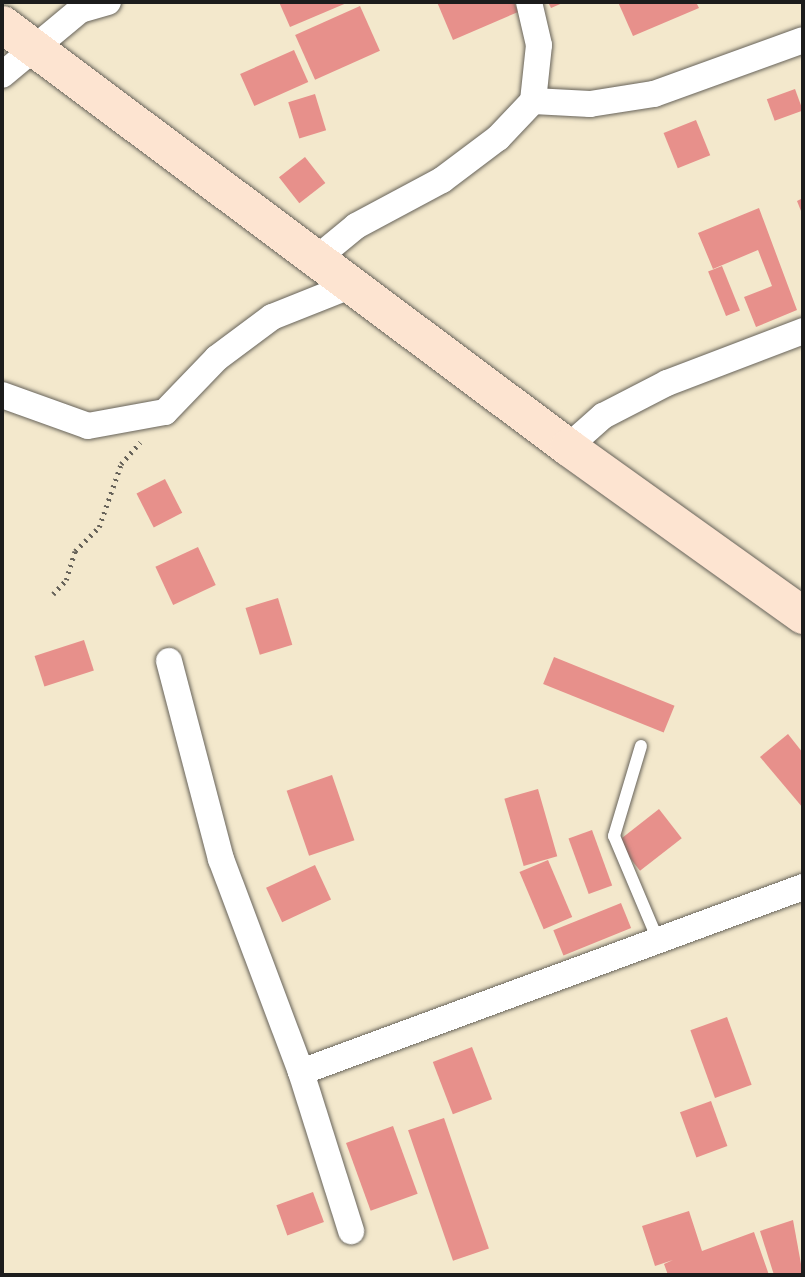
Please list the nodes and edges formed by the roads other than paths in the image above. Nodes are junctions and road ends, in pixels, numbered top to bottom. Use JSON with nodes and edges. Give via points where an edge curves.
{"nodes":[{"id":1,"x":108,"y":2,"type":"edge"},
{"id":2,"x":529,"y":2,"type":"edge"},
{"id":3,"x":2,"y":24,"type":"edge"},
{"id":4,"x":803,"y":40,"type":"edge"},
{"id":5,"x":34,"y":44,"type":"junction"},
{"id":6,"x":2,"y":75,"type":"edge"},
{"id":7,"x":533,"y":101,"type":"junction"},
{"id":8,"x":316,"y":259,"type":"junction"},
{"id":9,"x":350,"y":286,"type":"junction"},
{"id":10,"x":803,"y":331,"type":"edge"},
{"id":11,"x":2,"y":395,"type":"edge"},
{"id":12,"x":568,"y":447,"type":"junction"},
{"id":13,"x":803,"y":615,"type":"edge"},
{"id":14,"x":169,"y":661,"type":"dead end"},
{"id":15,"x":641,"y":746,"type":"dead end"},
{"id":16,"x":803,"y":887,"type":"edge"},
{"id":17,"x":657,"y":938,"type":"junction"},
{"id":18,"x":301,"y":1072,"type":"junction"},
{"id":19,"x":351,"y":1231,"type":"dead end"}],
"edges":[{"from":1,"to":5,"type":"street","via":[[80,10]]},
{"from":2,"to":7,"type":"street","via":[[538,45]]},
{"from":3,"to":5,"type":"street"},
{"from":4,"to":7,"type":"street","via":[[654,94],[590,104]]},
{"from":5,"to":6,"type":"street"},
{"from":5,"to":8,"type":"street"},
{"from":7,"to":8,"type":"street","via":[[498,138],[442,180],[356,226]]},
{"from":8,"to":9,"type":"street"},
{"from":9,"to":11,"type":"street","via":[[272,317],[217,358],[165,412],[88,426]]},
{"from":9,"to":12,"type":"street"},
{"from":10,"to":12,"type":"street","via":[[667,383],[603,416]]},
{"from":12,"to":13,"type":"street"},
{"from":14,"to":18,"type":"street","via":[[221,859]]},
{"from":15,"to":17,"type":"lane","via":[[614,836]]},
{"from":16,"to":17,"type":"street"},
{"from":17,"to":18,"type":"street"},
{"from":18,"to":19,"type":"street"}]}
